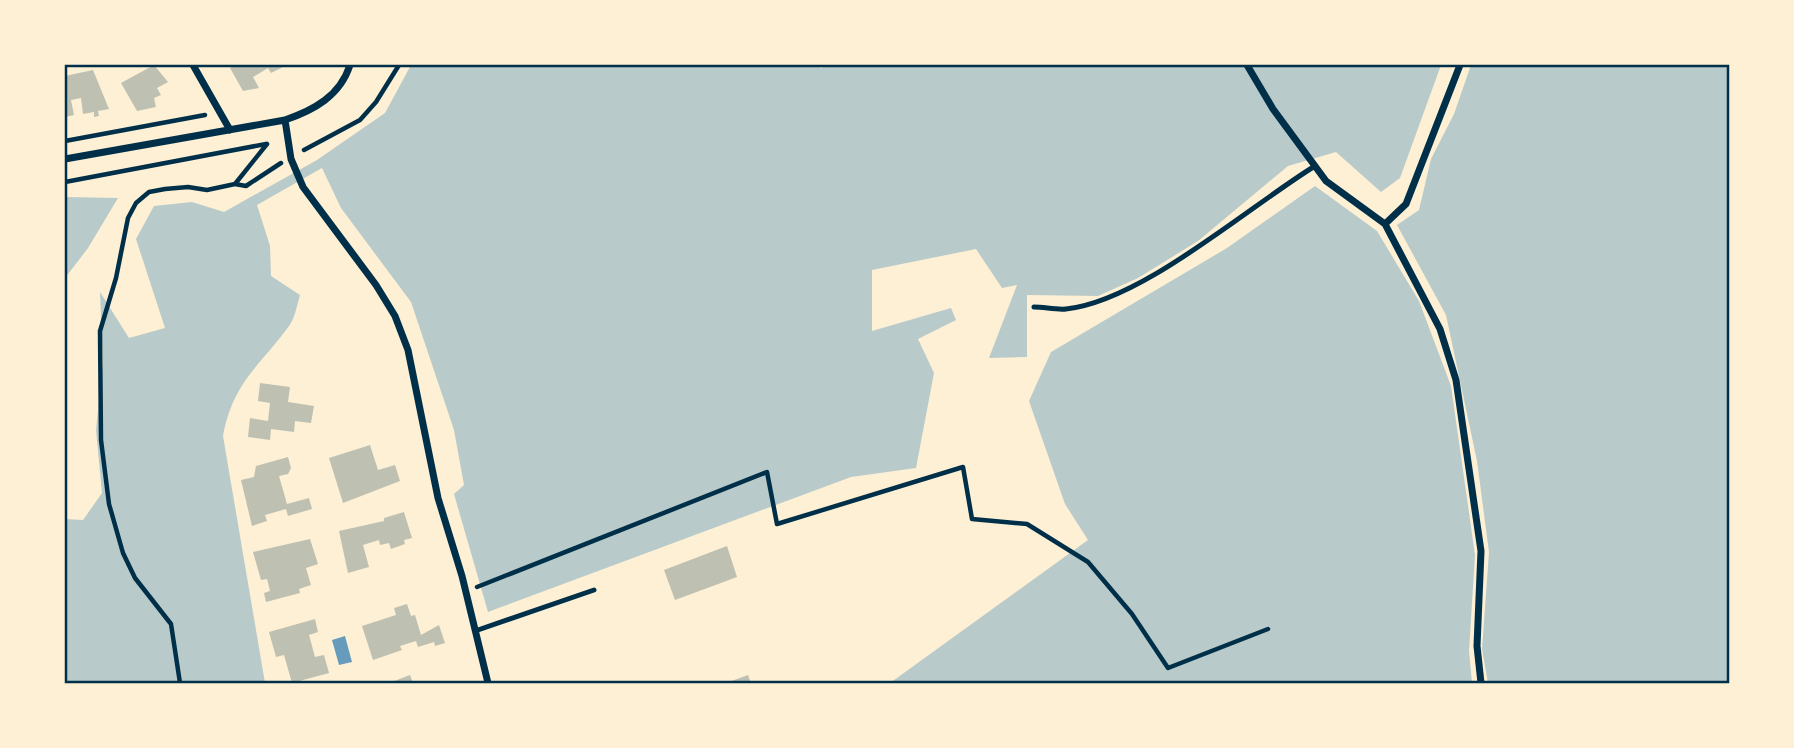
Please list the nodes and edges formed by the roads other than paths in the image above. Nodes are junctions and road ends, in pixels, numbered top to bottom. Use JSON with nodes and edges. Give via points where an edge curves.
{"nodes":[{"id":1,"x":193,"y":65,"type":"edge"},
{"id":2,"x":350,"y":65,"type":"edge"},
{"id":3,"x":1247,"y":65,"type":"edge"},
{"id":4,"x":1460,"y":65,"type":"edge"},
{"id":5,"x":285,"y":120,"type":"junction"},
{"id":6,"x":230,"y":130,"type":"junction"},
{"id":7,"x":65,"y":159,"type":"edge"},
{"id":8,"x":1315,"y":166,"type":"junction"},
{"id":9,"x":1385,"y":224,"type":"junction"},
{"id":10,"x":1034,"y":307,"type":"dead end"},
{"id":11,"x":594,"y":590,"type":"dead end"},
{"id":12,"x":475,"y":631,"type":"junction"},
{"id":13,"x":488,"y":683,"type":"edge"},
{"id":14,"x":1481,"y":683,"type":"edge"}],
"edges":[{"from":1,"to":6,"type":"street"},
{"from":2,"to":5,"type":"street","via":[[331,96],[310,112]]},
{"from":3,"to":8,"type":"street"},
{"from":4,"to":9,"type":"street","via":[[1406,204]]},
{"from":5,"to":6,"type":"street"},
{"from":5,"to":12,"type":"street","via":[[291,159],[303,187],[376,285],[408,350],[438,498]]},
{"from":6,"to":7,"type":"street"},
{"from":8,"to":9,"type":"street","via":[[1326,181]]},
{"from":8,"to":10,"type":"lane","via":[[1166,268],[1119,292],[1065,309]]},
{"from":9,"to":14,"type":"street","via":[[1440,329],[1456,380],[1481,551],[1477,646]]},
{"from":11,"to":12,"type":"lane"},
{"from":12,"to":13,"type":"street"}]}
